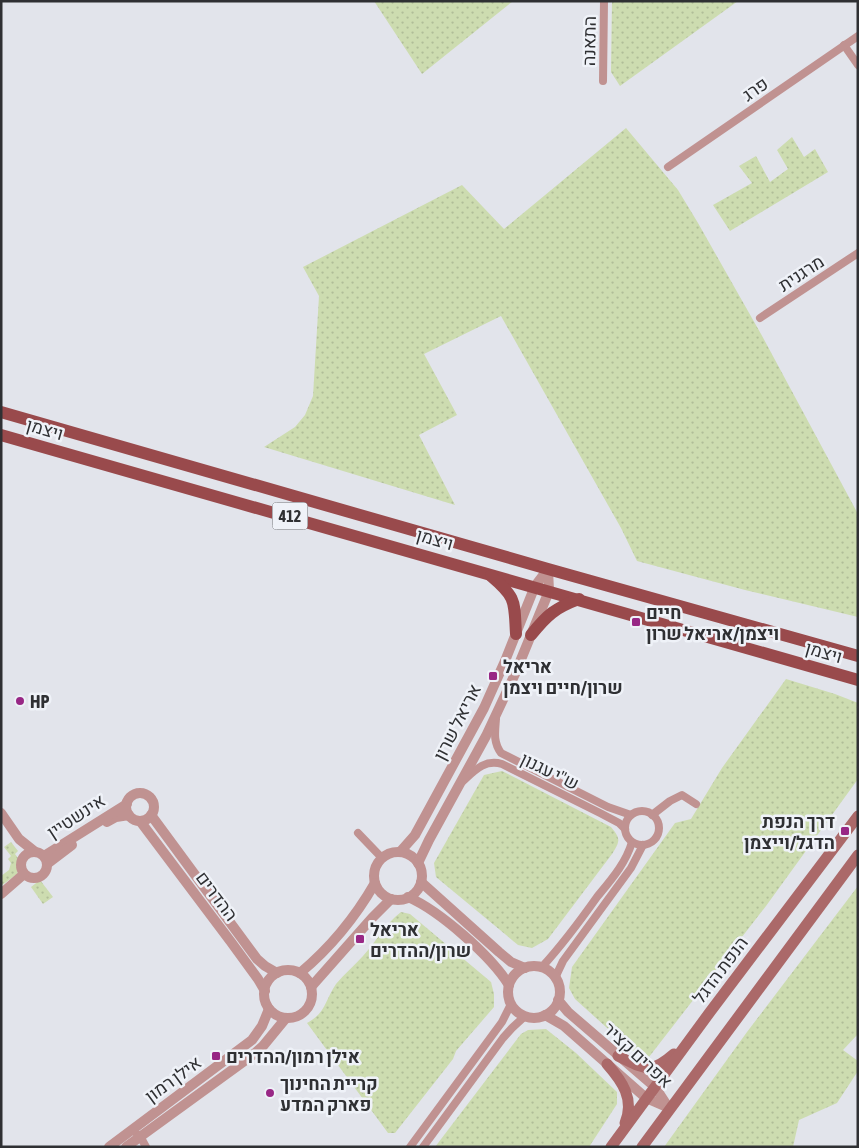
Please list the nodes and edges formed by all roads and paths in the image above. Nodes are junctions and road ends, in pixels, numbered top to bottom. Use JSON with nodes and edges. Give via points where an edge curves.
{"nodes":[{"id":1,"x":604,"y":1,"type":"edge"},
{"id":2,"x":858,"y":36,"type":"edge"},
{"id":3,"x":844,"y":45,"type":"junction"},
{"id":4,"x":858,"y":65,"type":"edge"},
{"id":5,"x":603,"y":80,"type":"dead end"},
{"id":6,"x":668,"y":168,"type":"dead end"},
{"id":7,"x":858,"y":253,"type":"edge"},
{"id":8,"x":760,"y":318,"type":"dead end"},
{"id":9,"x":1,"y":412,"type":"edge"},
{"id":10,"x":1,"y":435,"type":"edge"},
{"id":11,"x":548,"y":569,"type":"junction"},
{"id":12,"x":487,"y":572,"type":"junction"},
{"id":13,"x":534,"y":586,"type":"junction"},
{"id":14,"x":549,"y":591,"type":"junction"},
{"id":15,"x":578,"y":599,"type":"junction"},
{"id":16,"x":516,"y":634,"type":"junction"},
{"id":17,"x":531,"y":635,"type":"junction"},
{"id":18,"x":858,"y":656,"type":"edge"},
{"id":19,"x":858,"y":680,"type":"edge"},
{"id":20,"x":497,"y":715,"type":"junction"},
{"id":21,"x":462,"y":782,"type":"junction"},
{"id":22,"x":127,"y":804,"type":"junction"},
{"id":23,"x":696,"y":804,"type":"dead end"},
{"id":24,"x":1,"y":813,"type":"edge"},
{"id":25,"x":129,"y":815,"type":"junction"},
{"id":26,"x":151,"y":815,"type":"junction"},
{"id":27,"x":652,"y":815,"type":"junction"},
{"id":28,"x":631,"y":816,"type":"junction"},
{"id":29,"x":858,"y":816,"type":"edge"},
{"id":30,"x":140,"y":821,"type":"junction"},
{"id":31,"x":625,"y":830,"type":"junction"},
{"id":32,"x":358,"y":833,"type":"dead end"},
{"id":33,"x":19,"y":839,"type":"junction"},
{"id":34,"x":632,"y":842,"type":"junction"},
{"id":35,"x":643,"y":845,"type":"junction"},
{"id":36,"x":400,"y":852,"type":"junction"},
{"id":37,"x":858,"y":855,"type":"edge"},
{"id":38,"x":24,"y":856,"type":"junction"},
{"id":39,"x":42,"y":857,"type":"junction"},
{"id":40,"x":382,"y":858,"type":"junction"},
{"id":41,"x":418,"y":863,"type":"junction"},
{"id":42,"x":24,"y":874,"type":"junction"},
{"id":43,"x":375,"y":882,"type":"junction"},
{"id":44,"x":421,"y":882,"type":"junction"},
{"id":45,"x":1,"y":894,"type":"edge"},
{"id":46,"x":408,"y":897,"type":"junction"},
{"id":47,"x":391,"y":899,"type":"junction"},
{"id":48,"x":542,"y":967,"type":"junction"},
{"id":49,"x":525,"y":968,"type":"junction"},
{"id":50,"x":277,"y":973,"type":"junction"},
{"id":51,"x":300,"y":973,"type":"junction"},
{"id":52,"x":555,"y":978,"type":"junction"},
{"id":53,"x":509,"y":985,"type":"junction"},
{"id":54,"x":311,"y":987,"type":"junction"},
{"id":55,"x":265,"y":991,"type":"junction"},
{"id":56,"x":558,"y":1000,"type":"junction"},
{"id":57,"x":511,"y":1004,"type":"junction"},
{"id":58,"x":269,"y":1009,"type":"junction"},
{"id":59,"x":545,"y":1015,"type":"junction"},
{"id":60,"x":525,"y":1016,"type":"junction"},
{"id":61,"x":286,"y":1018,"type":"junction"},
{"id":62,"x":688,"y":1041,"type":"junction"},
{"id":63,"x":618,"y":1056,"type":"junction"},
{"id":64,"x":607,"y":1064,"type":"junction"},
{"id":65,"x":655,"y":1087,"type":"junction"},
{"id":66,"x":646,"y":1098,"type":"junction"},
{"id":67,"x":669,"y":1108,"type":"junction"},
{"id":68,"x":133,"y":1140,"type":"edge"},
{"id":69,"x":614,"y":1143,"type":"edge"},
{"id":70,"x":109,"y":1147,"type":"edge"},
{"id":71,"x":146,"y":1147,"type":"edge"},
{"id":72,"x":410,"y":1147,"type":"edge"},
{"id":73,"x":423,"y":1147,"type":"edge"},
{"id":74,"x":642,"y":1147,"type":"edge"}],
"edges":[{"from":1,"to":5,"type":"street","name":"התאנה"},
{"from":2,"to":3,"type":"street","name":"פרג"},
{"from":3,"to":4,"type":"street"},
{"from":3,"to":6,"type":"street","name":"פרג"},
{"from":7,"to":8,"type":"street","name":"מרגנית"},
{"from":9,"to":11,"type":"main road","name":"ויצמן","number":"412"},
{"from":10,"to":12,"type":"main road","name":"ויצמן","number":"412"},
{"from":11,"to":13,"type":"street","name":"אריאל שרון"},
{"from":11,"to":14,"type":"street","name":"אריאל שרון"},
{"from":11,"to":18,"type":"main road","name":"ויצמן","number":"412"},
{"from":12,"to":13,"type":"main road","name":"ויצמן","number":"412"},
{"from":12,"to":16,"type":"main road","via":[[511,595]]},
{"from":13,"to":14,"type":"main road","name":"ויצמן","number":"412"},
{"from":13,"to":16,"type":"street","name":"אריאל שרון"},
{"from":14,"to":15,"type":"main road","name":"ויצמן","number":"412"},
{"from":14,"to":17,"type":"street","name":"אריאל שרון"},
{"from":15,"to":17,"type":"main road","via":[[556,609]]},
{"from":15,"to":19,"type":"main road","name":"ויצמן","number":"412"},
{"from":16,"to":36,"type":"street","name":"אריאל שרון","via":[[484,708],[450,773],[415,835]]},
{"from":17,"to":20,"type":"street","name":"אריאל שרון"},
{"from":20,"to":21,"type":"street","name":"אריאל שרון"},
{"from":20,"to":28,"type":"street","name":"ש\"י עגנון","via":[[495,739],[501,752]]},
{"from":21,"to":31,"type":"street","name":"ש\"י עגנון","via":[[480,766],[496,762],[619,823]]},
{"from":21,"to":41,"type":"street","name":"אריאל שרון"},
{"from":22,"to":25,"type":"street"},
{"from":22,"to":26,"type":"street","via":[[136,794],[147,795],[154,806]]},
{"from":22,"to":39,"type":"street","name":"אינשטיין"},
{"from":23,"to":27,"type":"street","via":[[682,795]]},
{"from":24,"to":33,"type":"street"},
{"from":25,"to":30,"type":"street"},
{"from":25,"to":39,"type":"street","name":"אינשטיין","via":[[116,817]]},
{"from":26,"to":30,"type":"street"},
{"from":26,"to":50,"type":"street","name":"ההדרים","via":[[257,959]]},
{"from":27,"to":28,"type":"street","via":[[640,812]]},
{"from":27,"to":35,"type":"street","via":[[658,832],[653,841]]},
{"from":28,"to":31,"type":"street"},
{"from":29,"to":62,"type":"main road","name":"הנפת הדגל"},
{"from":30,"to":55,"type":"street","name":"ההדרים"},
{"from":31,"to":34,"type":"street"},
{"from":32,"to":40,"type":"street"},
{"from":33,"to":38,"type":"street"},
{"from":33,"to":39,"type":"street"},
{"from":34,"to":35,"type":"street"},
{"from":34,"to":48,"type":"street","via":[[620,867]]},
{"from":35,"to":52,"type":"street","via":[[631,868]]},
{"from":36,"to":40,"type":"street"},
{"from":36,"to":41,"type":"street"},
{"from":37,"to":67,"type":"main road"},
{"from":38,"to":39,"type":"street","name":"אינשטיין","via":[[30,852]]},
{"from":38,"to":42,"type":"street","via":[[20,866]]},
{"from":39,"to":42,"type":"street","name":"אינשטיין","via":[[46,870],[41,876],[32,878]]},
{"from":40,"to":43,"type":"street","via":[[375,869]]},
{"from":41,"to":44,"type":"street"},
{"from":42,"to":45,"type":"street"},
{"from":43,"to":47,"type":"street","via":[[381,893]]},
{"from":43,"to":51,"type":"street","via":[[330,944]]},
{"from":44,"to":46,"type":"street"},
{"from":44,"to":49,"type":"street","via":[[511,962]]},
{"from":46,"to":47,"type":"street"},
{"from":46,"to":53,"type":"street","via":[[432,910],[485,955]]},
{"from":47,"to":54,"type":"street"},
{"from":48,"to":49,"type":"street"},
{"from":48,"to":52,"type":"street"},
{"from":49,"to":53,"type":"street","via":[[515,974]]},
{"from":50,"to":51,"type":"street"},
{"from":50,"to":55,"type":"street"},
{"from":51,"to":54,"type":"street"},
{"from":52,"to":56,"type":"street"},
{"from":53,"to":57,"type":"street"},
{"from":54,"to":61,"type":"street","via":[[308,1008],[297,1016]]},
{"from":55,"to":58,"type":"street"},
{"from":56,"to":59,"type":"street"},
{"from":56,"to":63,"type":"street","name":"אפרים קציר"},
{"from":57,"to":60,"type":"street"},
{"from":57,"to":72,"type":"street","via":[[502,1022]]},
{"from":58,"to":61,"type":"street"},
{"from":58,"to":68,"type":"street","name":"אילן רמון","via":[[252,1040]]},
{"from":59,"to":60,"type":"street"},
{"from":59,"to":64,"type":"street","name":"אפרים קציר","via":[[564,1026]]},
{"from":60,"to":73,"type":"street","via":[[503,1038]]},
{"from":61,"to":68,"type":"street","name":"אילן רמון","via":[[254,1054]]},
{"from":62,"to":63,"type":"main road","via":[[654,1068],[642,1067]]},
{"from":62,"to":65,"type":"main road","name":"הנפת הדגל"},
{"from":63,"to":65,"type":"street","name":"אפרים קציר"},
{"from":64,"to":66,"type":"street","name":"אפרים קציר"},
{"from":64,"to":69,"type":"main road","via":[[629,1098],[628,1117]]},
{"from":65,"to":66,"type":"main road","name":"הנפת הדגל"},
{"from":65,"to":67,"type":"street","name":"אפרים קציר"},
{"from":66,"to":67,"type":"street","name":"אפרים קציר"},
{"from":66,"to":69,"type":"main road","name":"הנפת הדגל"},
{"from":67,"to":74,"type":"main road"},
{"from":68,"to":70,"type":"street","name":"אילן רמון"},
{"from":68,"to":71,"type":"street"}]}
